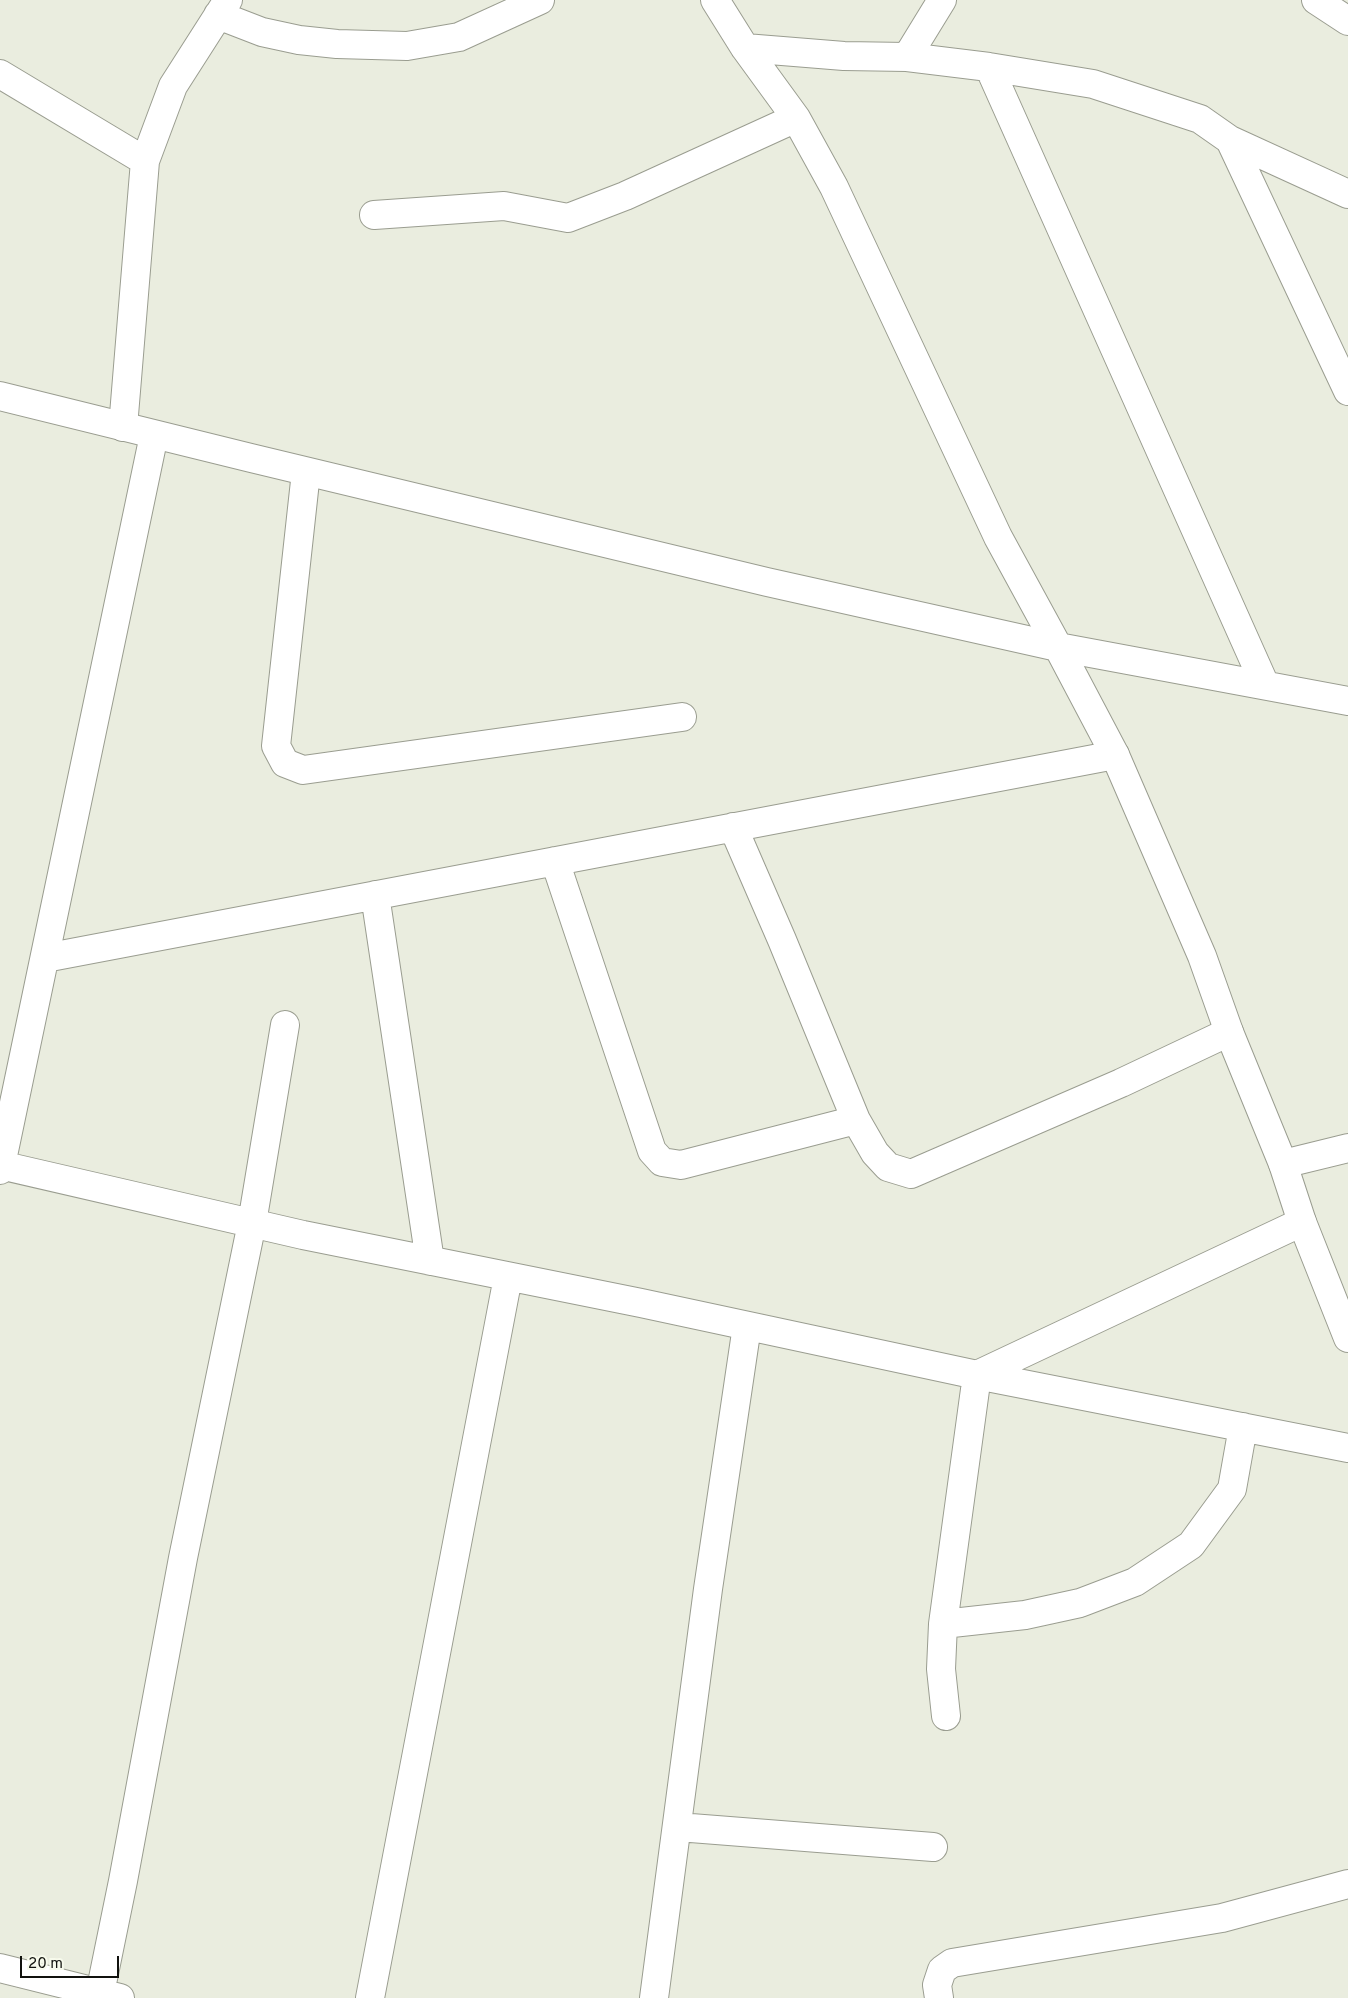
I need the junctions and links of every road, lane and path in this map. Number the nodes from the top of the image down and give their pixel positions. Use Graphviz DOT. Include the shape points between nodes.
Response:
graph roads {
  1 [pos="540,0"];
  2 [pos="715,0"];
  3 [pos="942,0"];
  4 [pos="1316,0"];
  5 [pos="223,8"];
  6 [pos="1348,22"];
  7 [pos="745,48"];
  8 [pos="907,57"];
  9 [pos="989,67"];
  10 [pos="0,74"];
  11 [pos="796,118"];
  12 [pos="1230,140"];
  13 [pos="144,160"];
  14 [pos="1348,194"];
  15 [pos="374,215"];
  16 [pos="1348,391"];
  17 [pos="0,396"];
  18 [pos="123,427"];
  19 [pos="154,435"];
  20 [pos="306,472"];
  21 [pos="1058,646"];
  22 [pos="1265,685"];
  23 [pos="1348,701"];
  24 [pos="682,717"];
  25 [pos="1114,755"];
  26 [pos="733,827"];
  27 [pos="555,861"];
  28 [pos="375,895"];
  29 [pos="44,958"];
  30 [pos="285,1025"];
  31 [pos="1229,1032"];
  32 [pos="856,1120"];
  33 [pos="1348,1148"];
  34 [pos="1283,1164"];
  35 [pos="0,1166"];
  36 [pos="1302,1222"];
  37 [pos="252,1223"];
  38 [pos="430,1261"];
  39 [pos="508,1277"];
  40 [pos="746,1326"];
  41 [pos="1348,1338"];
  42 [pos="977,1375"];
  43 [pos="1243,1427"];
  44 [pos="1348,1448"];
  45 [pos="943,1624"];
  46 [pos="946,1716"];
  47 [pos="678,1827"];
  48 [pos="933,1847"];
  49 [pos="1348,1884"];
  50 [pos="0,1968"];
  51 [pos="106,1996"];
  52 [pos="370,1998"];
  53 [pos="654,1998"];
  54 [pos="939,1998"];
  1 -- 5 [label="street" via="459,38 407,46 299,40 262,32"];
  2 -- 7 [label="street"];
  3 -- 8 [label="street"];
  4 -- 6 [label="street"];
  5 -- 13 [label="street" via="173,86"];
  7 -- 8 [label="street"];
  7 -- 11 [label="street"];
  8 -- 9 [label="street"];
  9 -- 12 [label="street" via="1093,84 1200,119"];
  9 -- 22 [label="street"];
  10 -- 13 [label="street"];
  11 -- 15 [label="street" via="625,196 568,218 504,206"];
  11 -- 21 [label="street" via="834,187 998,537"];
  12 -- 14 [label="street"];
  12 -- 16 [label="street"];
  13 -- 18 [label="street"];
  17 -- 18 [label="street"];
  18 -- 19 [label="street"];
  19 -- 20 [label="street"];
  19 -- 29 [label="street"];
  20 -- 21 [label="street" via="767,582"];
  20 -- 24 [label="street" via="276,746 285,764 303,770"];
  21 -- 22 [label="street"];
  21 -- 25 [label="street"];
  22 -- 23 [label="street"];
  25 -- 26 [label="street"];
  25 -- 31 [label="street" via="1202,956"];
  26 -- 27 [label="street"];
  26 -- 32 [label="street"];
  27 -- 28 [label="street"];
  27 -- 32 [label="street" via="652,1151 662,1162 681,1165"];
  28 -- 29 [label="street"];
  28 -- 38 [label="street"];
  29 -- 35 [label="street"];
  30 -- 37 [label="street"];
  31 -- 32 [label="street" via="1121,1083 911,1174 888,1167 874,1153"];
  31 -- 34 [label="street"];
  33 -- 34 [label="street"];
  34 -- 36 [label="street"];
  35 -- 37 [label="street"];
  36 -- 41 [label="street"];
  36 -- 42 [label="street"];
  37 -- 38 [label="street"];
  37 -- 51 [label="street" via="183,1558 121,1891"];
  38 -- 39 [label="street"];
  39 -- 40 [label="street"];
  39 -- 52 [label="street"];
  40 -- 42 [label="street"];
  40 -- 47 [label="street"];
  42 -- 43 [label="street"];
  42 -- 45 [label="street"];
  43 -- 44 [label="street"];
  43 -- 45 [label="street" via="1232,1489 1191,1545 1135,1582 1080,1603 1025,1615"];
  45 -- 46 [label="street" via="941,1669"];
  47 -- 48 [label="street"];
  47 -- 53 [label="street"];
  49 -- 54 [label="street" via="1222,1918 952,1963 942,1970 937,1985"];
  50 -- 51 [label="street"];
}
